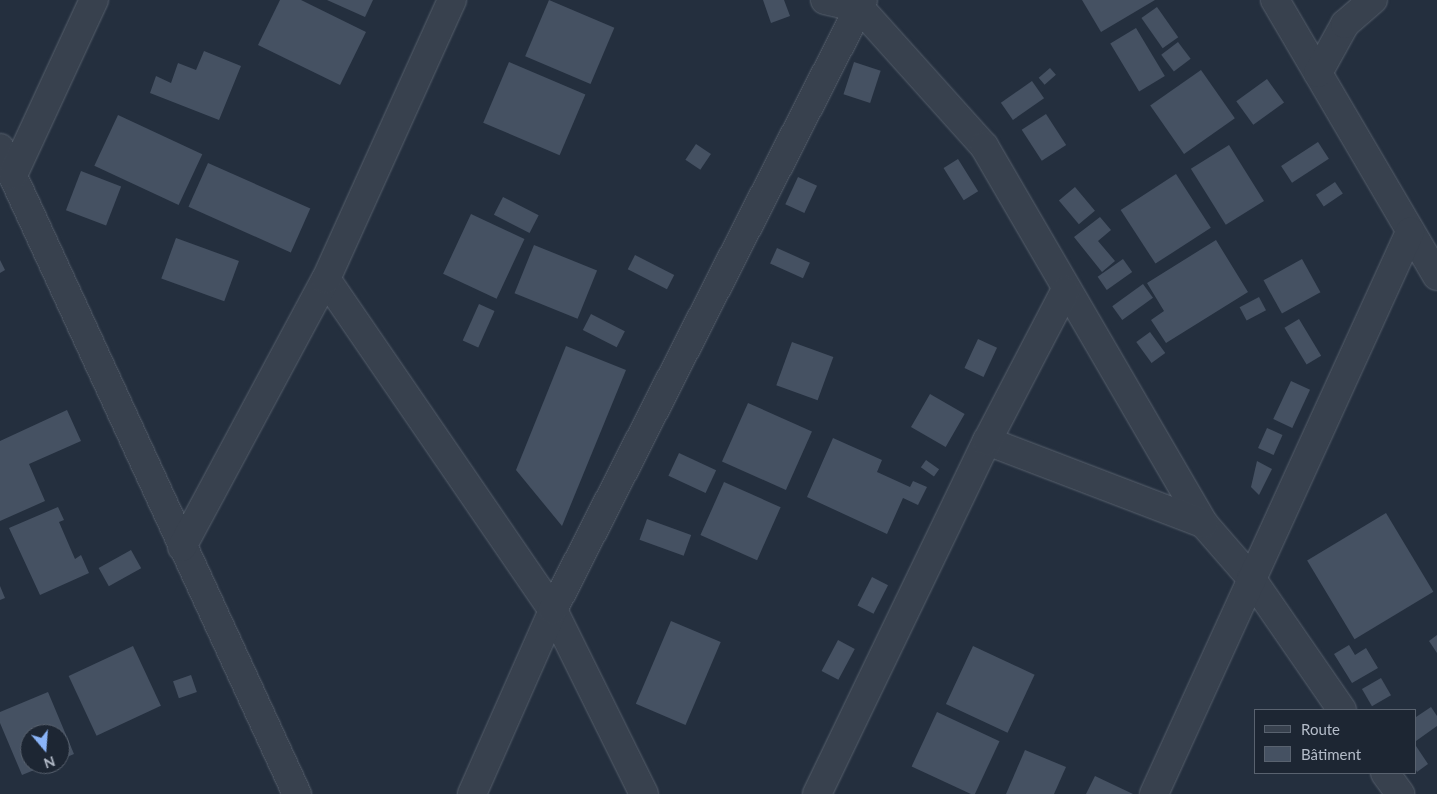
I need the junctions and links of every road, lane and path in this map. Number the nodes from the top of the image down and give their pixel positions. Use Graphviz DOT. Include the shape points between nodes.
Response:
graph roads {
  1 [pos="94,0"];
  2 [pos="452,0"];
  3 [pos="825,0"];
  4 [pos="1275,0"];
  5 [pos="1374,0"];
  6 [pos="862,4"];
  7 [pos="1318,73"];
  8 [pos="4,159"];
  9 [pos="1410,232"];
  10 [pos="1437,276"];
  11 [pos="326,279"];
  12 [pos="1066,291"];
  13 [pos="987,441"];
  14 [pos="1204,524"];
  15 [pos="182,547"];
  16 [pos="1251,578"];
  17 [pos="553,610"];
  18 [pos="1341,709"];
  19 [pos="1386,774"];
  20 [pos="297,794"];
  21 [pos="472,794"];
  22 [pos="644,794"];
  23 [pos="816,794"];
  24 [pos="1154,794"];
  25 [pos="1400,794"];
  1 -- 8 [label="street"];
  2 -- 11 [label="street"];
  3 -- 6 [label="street"];
  4 -- 7 [label="street"];
  5 -- 7 [label="street" via="1345,24"];
  6 -- 12 [label="street" via="984,146"];
  6 -- 17 [label="street"];
  7 -- 9 [label="street"];
  8 -- 15 [label="street"];
  9 -- 10 [label="street"];
  9 -- 16 [label="street"];
  11 -- 15 [label="street"];
  11 -- 17 [label="street"];
  12 -- 13 [label="street"];
  12 -- 14 [label="street"];
  13 -- 14 [label="street"];
  13 -- 23 [label="street"];
  14 -- 16 [label="street"];
  15 -- 20 [label="street"];
  16 -- 18 [label="street"];
  16 -- 24 [label="street"];
  17 -- 21 [label="street"];
  17 -- 22 [label="street"];
  19 -- 25 [label="street"];
}
